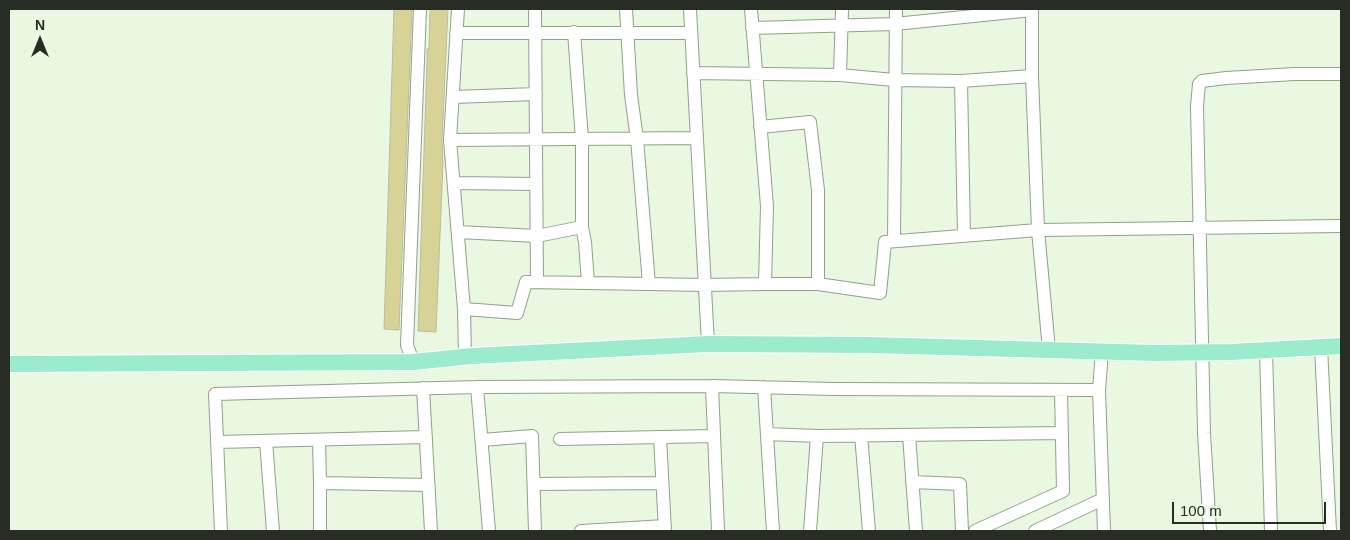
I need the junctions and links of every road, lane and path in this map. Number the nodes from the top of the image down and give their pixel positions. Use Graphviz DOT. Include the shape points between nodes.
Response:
graph roads {
  1 [pos="420,9"];
  2 [pos="458,9"];
  3 [pos="535,9"];
  4 [pos="626,9"];
  5 [pos="690,9"];
  6 [pos="751,9"];
  7 [pos="842,9"];
  8 [pos="896,9"];
  9 [pos="1032,9"];
  10 [pos="967,12"];
  11 [pos="895,24"];
  12 [pos="841,25"];
  13 [pos="752,28"];
  14 [pos="535,32"];
  15 [pos="574,32"];
  16 [pos="456,33"];
  17 [pos="691,33"];
  18 [pos="627,34"];
  19 [pos="693,72"];
  20 [pos="756,73"];
  21 [pos="1341,74"];
  22 [pos="840,75"];
  23 [pos="1032,76"];
  24 [pos="894,80"];
  25 [pos="961,81"];
  26 [pos="536,94"];
  27 [pos="453,97"];
  28 [pos="760,127"];
  29 [pos="696,138"];
  30 [pos="582,139"];
  31 [pos="637,139"];
  32 [pos="450,140"];
  33 [pos="536,140"];
  34 [pos="454,183"];
  35 [pos="536,184"];
  36 [pos="582,226"];
  37 [pos="1199,226"];
  38 [pos="1341,226"];
  39 [pos="1038,230"];
  40 [pos="458,232"];
  41 [pos="537,236"];
  42 [pos="964,236"];
  43 [pos="894,241"];
  44 [pos="537,282"];
  45 [pos="588,283"];
  46 [pos="649,284"];
  47 [pos="765,284"];
  48 [pos="818,284"];
  49 [pos="704,285"];
  50 [pos="464,309"];
  51 [pos="708,344"];
  52 [pos="1341,346"];
  53 [pos="1321,347"];
  54 [pos="1048,350"];
  55 [pos="1266,350"];
  56 [pos="1102,351"];
  57 [pos="1202,352"];
  58 [pos="465,356"];
  59 [pos="413,362"];
  60 [pos="9,364"];
  61 [pos="712,386"];
  62 [pos="477,387"];
  63 [pos="764,387"];
  64 [pos="423,388"];
  65 [pos="1061,390"];
  66 [pos="1099,390"];
  67 [pos="1061,433"];
  68 [pos="767,434"];
  69 [pos="861,435"];
  70 [pos="908,435"];
  71 [pos="714,436"];
  72 [pos="817,436"];
  73 [pos="426,437"];
  74 [pos="660,437"];
  75 [pos="560,439"];
  76 [pos="319,440"];
  77 [pos="482,440"];
  78 [pos="266,441"];
  79 [pos="217,442"];
  80 [pos="912,482"];
  81 [pos="320,483"];
  82 [pos="662,483"];
  83 [pos="534,484"];
  84 [pos="428,485"];
  85 [pos="1103,499"];
  86 [pos="665,528"];
  87 [pos="221,531"];
  88 [pos="273,531"];
  89 [pos="320,531"];
  90 [pos="431,531"];
  91 [pos="489,531"];
  92 [pos="535,531"];
  93 [pos="581,531"];
  94 [pos="718,531"];
  95 [pos="773,531"];
  96 [pos="810,531"];
  97 [pos="860,531"];
  98 [pos="869,531"];
  99 [pos="916,531"];
  100 [pos="962,531"];
  101 [pos="975,531"];
  102 [pos="1035,531"];
  103 [pos="1104,531"];
  104 [pos="1210,531"];
  105 [pos="1271,531"];
  106 [pos="1330,531"];
  1 -- 59 [label="street" via="407,345"];
  2 -- 16 [label="street"];
  3 -- 14 [label="street"];
  4 -- 18 [label="street"];
  5 -- 17 [label="street"];
  6 -- 13 [label="street"];
  7 -- 12 [label="street"];
  8 -- 11 [label="street"];
  9 -- 10 [label="street"];
  9 -- 23 [label="street"];
  10 -- 11 [label="street"];
  11 -- 12 [label="street"];
  11 -- 24 [label="street"];
  12 -- 13 [label="street"];
  12 -- 22 [label="street"];
  13 -- 20 [label="street"];
  14 -- 15 [label="street"];
  14 -- 16 [label="street"];
  14 -- 26 [label="street"];
  15 -- 18 [label="street"];
  15 -- 30 [label="street"];
  16 -- 27 [label="street"];
  17 -- 18 [label="street"];
  17 -- 19 [label="street"];
  18 -- 31 [label="street"];
  19 -- 20 [label="street"];
  19 -- 29 [label="street"];
  20 -- 22 [label="street"];
  20 -- 28 [label="street"];
  21 -- 37 [label="street" via="1226,78 1199,84"];
  22 -- 24 [label="street"];
  23 -- 25 [label="street"];
  23 -- 39 [label="street"];
  24 -- 25 [label="street"];
  24 -- 43 [label="street"];
  25 -- 42 [label="street"];
  26 -- 27 [label="street"];
  26 -- 33 [label="street"];
  27 -- 32 [label="street"];
  28 -- 47 [label="street" via="767,206"];
  28 -- 48 [label="street" via="810,122 818,190"];
  29 -- 31 [label="street"];
  29 -- 49 [label="street"];
  30 -- 31 [label="street"];
  30 -- 33 [label="street"];
  30 -- 36 [label="street"];
  31 -- 46 [label="street"];
  32 -- 33 [label="street"];
  32 -- 34 [label="street"];
  33 -- 35 [label="street"];
  34 -- 35 [label="street"];
  34 -- 40 [label="street"];
  35 -- 41 [label="street"];
  36 -- 41 [label="street"];
  36 -- 45 [label="street"];
  37 -- 38 [label="street"];
  37 -- 39 [label="street"];
  37 -- 57 [label="street"];
  39 -- 42 [label="street"];
  39 -- 54 [label="street"];
  40 -- 41 [label="street"];
  40 -- 50 [label="street"];
  41 -- 44 [label="street"];
  42 -- 43 [label="street"];
  43 -- 48 [label="street" via="885,242 880,293"];
  44 -- 45 [label="street"];
  44 -- 50 [label="street" via="526,282 517,313"];
  45 -- 46 [label="street"];
  46 -- 49 [label="street"];
  47 -- 48 [label="street"];
  47 -- 49 [label="street"];
  49 -- 51 [label="street"];
  50 -- 58 [label="street"];
  51 -- 54 [label="main road"];
  51 -- 58 [label="main road"];
  52 -- 53 [label="main road"];
  53 -- 55 [label="main road"];
  53 -- 106 [label="street"];
  54 -- 56 [label="main road"];
  55 -- 57 [label="main road"];
  55 -- 105 [label="street"];
  56 -- 57 [label="main road"];
  56 -- 66 [label="street"];
  57 -- 104 [label="street"];
  58 -- 59 [label="main road"];
  59 -- 60 [label="main road"];
  61 -- 62 [label="street"];
  61 -- 63 [label="street"];
  61 -- 71 [label="street"];
  62 -- 64 [label="street"];
  62 -- 77 [label="street"];
  63 -- 65 [label="street"];
  63 -- 68 [label="street"];
  64 -- 73 [label="street"];
  64 -- 79 [label="street" via="215,394"];
  65 -- 66 [label="street"];
  65 -- 67 [label="street"];
  66 -- 85 [label="street"];
  67 -- 70 [label="street"];
  67 -- 101 [label="street" via="1062,490"];
  68 -- 72 [label="street"];
  68 -- 95 [label="street"];
  69 -- 70 [label="street"];
  69 -- 72 [label="street"];
  69 -- 98 [label="street"];
  70 -- 80 [label="street"];
  71 -- 74 [label="street"];
  71 -- 94 [label="street"];
  72 -- 96 [label="street"];
  73 -- 76 [label="street"];
  73 -- 84 [label="street"];
  74 -- 75 [label="street"];
  74 -- 82 [label="street"];
  76 -- 78 [label="street"];
  76 -- 81 [label="street"];
  77 -- 83 [label="street" via="532,436"];
  77 -- 91 [label="street"];
  78 -- 79 [label="street"];
  78 -- 88 [label="street"];
  79 -- 87 [label="street"];
  80 -- 99 [label="street"];
  80 -- 100 [label="street" via="960,484"];
  81 -- 84 [label="street"];
  81 -- 89 [label="street"];
  82 -- 83 [label="street"];
  82 -- 86 [label="street"];
  83 -- 92 [label="street"];
  84 -- 90 [label="street"];
  85 -- 102 [label="street"];
  85 -- 103 [label="street"];
  86 -- 93 [label="street"];
  97 -- 98 [label="street"];
}
